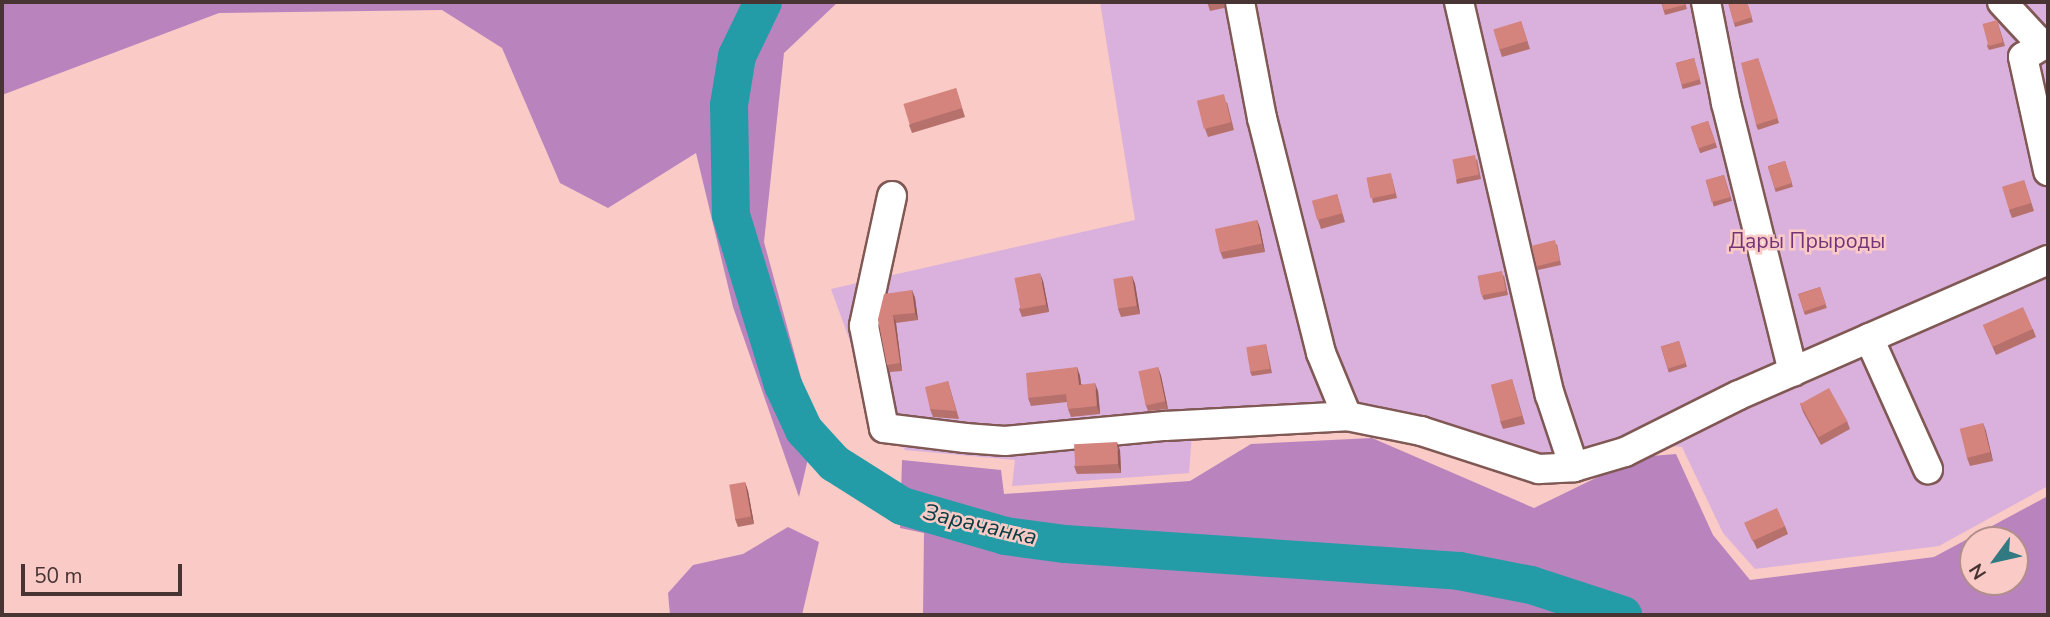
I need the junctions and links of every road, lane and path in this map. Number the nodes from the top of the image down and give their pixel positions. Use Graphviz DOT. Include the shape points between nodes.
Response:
graph roads {
  1 [pos="1240,2"];
  2 [pos="1459,2"];
  3 [pos="1706,2"];
  4 [pos="2002,2"];
  5 [pos="2044,43"];
  6 [pos="2048,171"];
  7 [pos="892,196"];
  8 [pos="2048,260"];
  9 [pos="1869,338"];
  10 [pos="1793,372"];
  11 [pos="1347,416"];
  12 [pos="1574,467"];
  13 [pos="1928,469"];
  1 -- 11 [label="lane" via="1262,118 1321,354"];
  2 -- 12 [label="lane" via="1550,395"];
  3 -- 10 [label="lane" via="1726,103"];
  4 -- 5 [label="lane"];
  5 -- 6 [label="lane" via="2023,57"];
  7 -- 11 [label="lane" via="864,326 884,428 1005,441"];
  8 -- 9 [label="lane"];
  9 -- 10 [label="lane"];
  9 -- 13 [label="lane"];
  10 -- 12 [label="lane" via="1625,452"];
  11 -- 12 [label="lane" via="1421,431 1539,469"];
}
